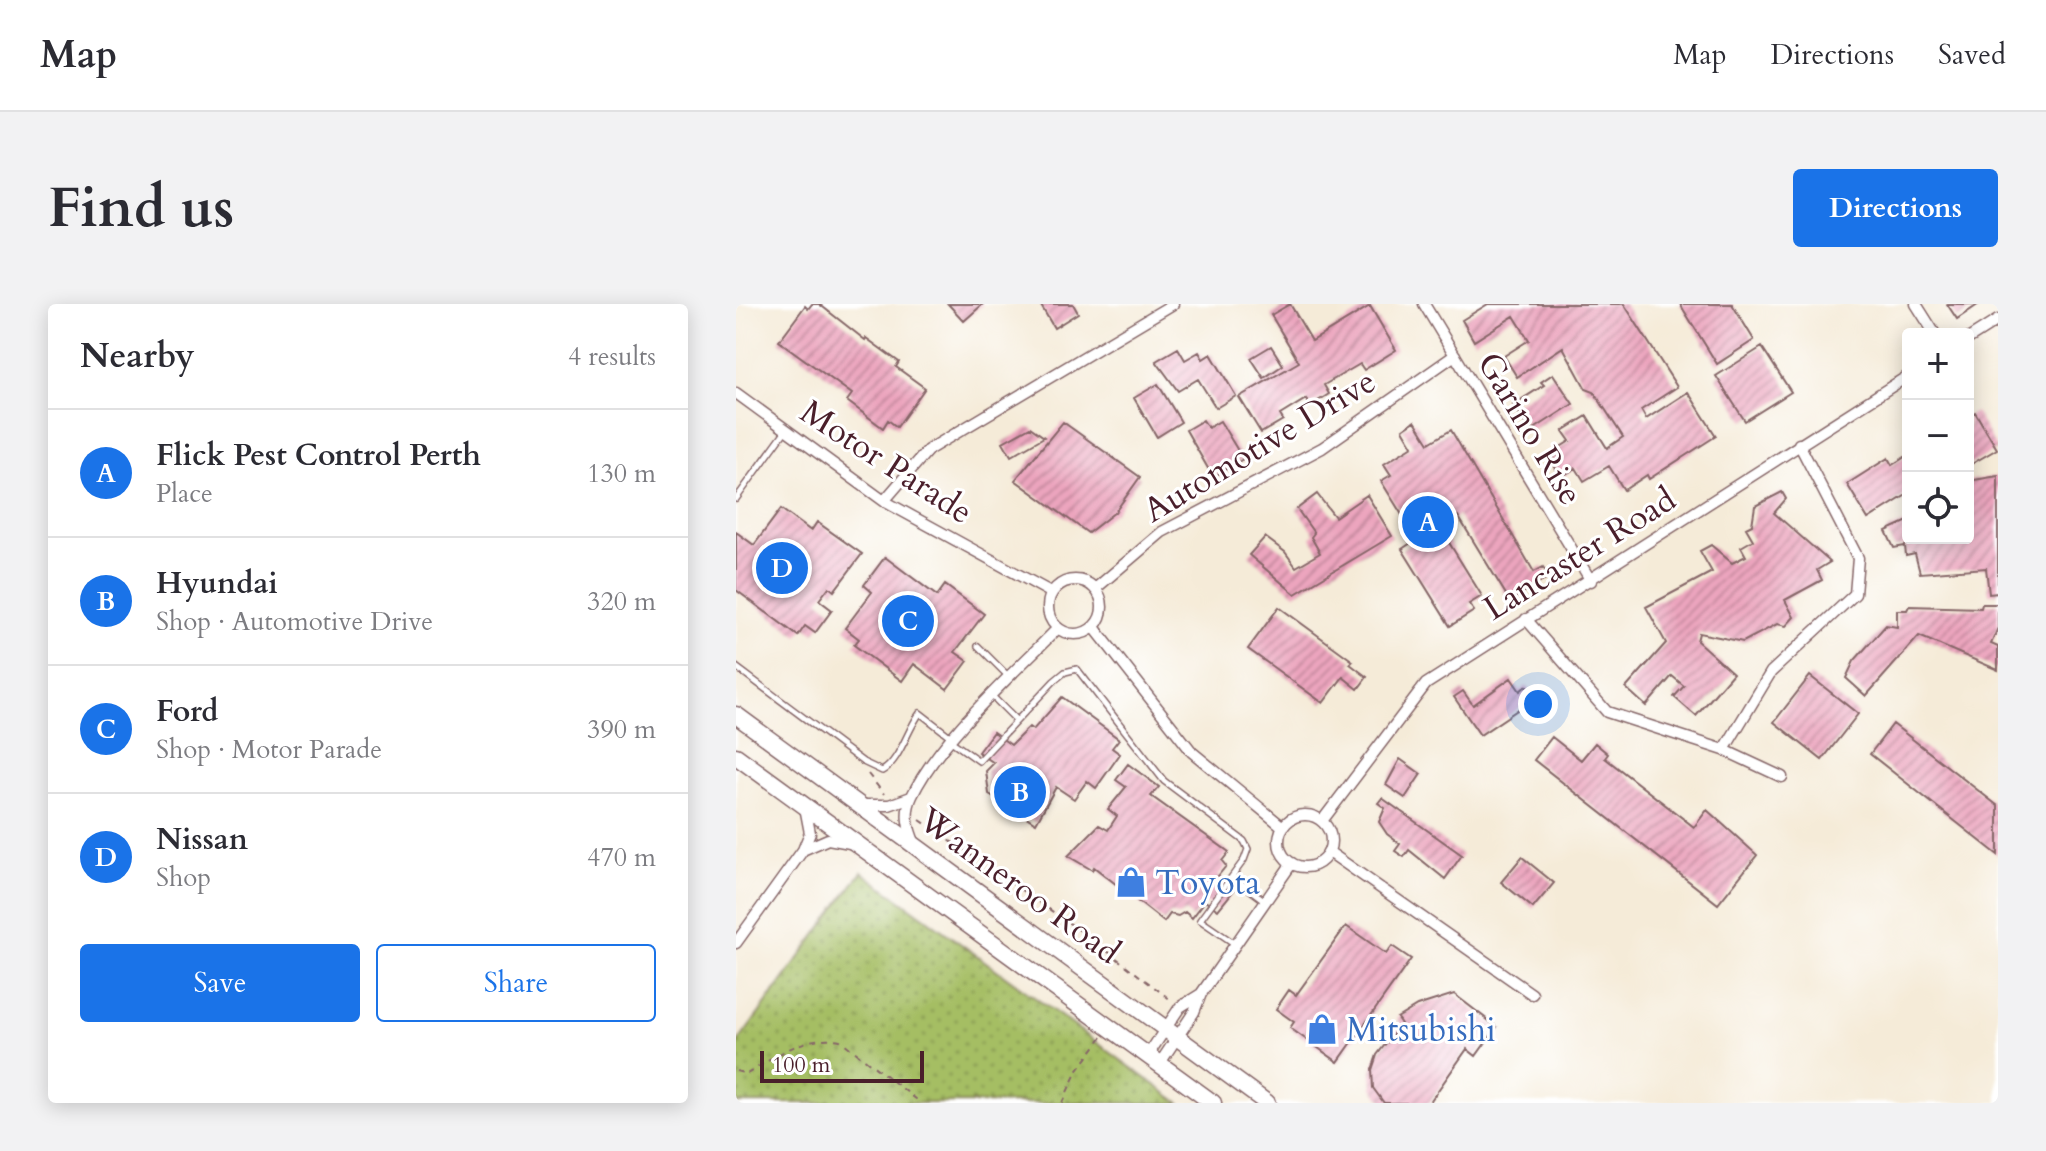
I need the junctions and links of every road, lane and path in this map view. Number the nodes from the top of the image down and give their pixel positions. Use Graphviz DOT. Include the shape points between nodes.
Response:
graph roads {
  1 [pos="1173,304"];
  2 [pos="1424,304"];
  3 [pos="1916,304"];
  4 [pos="1998,320"];
  5 [pos="1931,328"];
  6 [pos="1974,335"];
  7 [pos="1455,355"];
  8 [pos="1902,380"];
  9 [pos="736,393"];
  10 [pos="786,430"];
  11 [pos="1799,444"];
  12 [pos="736,499"];
  13 [pos="884,501"];
  14 [pos="1591,581"];
  15 [pos="1095,589"];
  16 [pos="1052,593"];
  17 [pos="1526,619"];
  18 [pos="1094,627"];
  19 [pos="1058,628"];
  20 [pos="978,646"];
  21 [pos="736,667"];
  22 [pos="1010,677"];
  23 [pos="992,696"];
  24 [pos="736,715"];
  25 [pos="1016,720"];
  26 [pos="952,739"];
  27 [pos="1724,750"];
  28 [pos="736,756"];
  29 [pos="859,768"];
  30 [pos="1782,777"];
  31 [pos="911,797"];
  32 [pos="860,804"];
  33 [pos="889,805"];
  34 [pos="805,807"];
  35 [pos="907,815"];
  36 [pos="1322,821"];
  37 [pos="1283,827"];
  38 [pos="855,844"];
  39 [pos="916,846"];
  40 [pos="803,850"];
  41 [pos="1329,852"];
  42 [pos="1292,863"];
  43 [pos="1233,877"];
  44 [pos="1266,901"];
  45 [pos="736,943"];
  46 [pos="1236,944"];
  47 [pos="1201,994"];
  48 [pos="1532,994"];
  49 [pos="1180,1007"];
  50 [pos="1110,1027"];
  51 [pos="1171,1034"];
  52 [pos="1154,1059"];
  53 [pos="736,1071"];
  54 [pos="921,1103"];
  55 [pos="1062,1103"];
  56 [pos="1213,1103"];
  57 [pos="1267,1103"];
  1 -- 13 [label="street" via="928,450"];
  2 -- 7 [label="street, Garino Rise"];
  3 -- 5 [label="street"];
  4 -- 6 [label="street"];
  7 -- 14 [label="street, Garino Rise"];
  7 -- 15 [label="street, Automotive Drive" via="1322,448 1162,532"];
  8 -- 11 [label="street, Lancaster Road"];
  9 -- 10 [label="street, Motor Parade"];
  10 -- 12 [label="lane"];
  10 -- 13 [label="street, Motor Parade"];
  11 -- 14 [label="street, Lancaster Road"];
  11 -- 27 [label="street" via="1858,558 1855,594 1771,672"];
  13 -- 16 [label="street, Motor Parade"];
  14 -- 17 [label="street, Lancaster Road"];
  15 -- 16 [label="street" via="1078,580"];
  15 -- 18 [label="street" via="1102,608"];
  16 -- 19 [label="street" via="1049,612"];
  17 -- 27 [label="street" via="1607,712"];
  17 -- 36 [label="street, Lancaster Road" via="1426,684"];
  18 -- 19 [label="street" via="1076,634"];
  18 -- 37 [label="street" via="1192,752"];
  19 -- 22 [label="street"];
  20 -- 22 [label="lane"];
  21 -- 26 [label="lane" via="882,771 896,759 905,732 920,713"];
  22 -- 23 [label="street"];
  23 -- 25 [label="lane"];
  23 -- 26 [label="street"];
  24 -- 32 [label="highway, Wanneroo Road"];
  25 -- 26 [label="lane" via="979,761"];
  25 -- 43 [label="lane" via="1065,672 1077,669 1164,781 1244,841 1248,849"];
  26 -- 31 [label="street"];
  27 -- 30 [label="street"];
  28 -- 34 [label="highway, Wanneroo Road"];
  29 -- 33 [label="path" via="876,780"];
  31 -- 33 [label="street"];
  31 -- 35 [label="street"];
  32 -- 33 [label="street"];
  32 -- 39 [label="highway, Wanneroo Road"];
  34 -- 38 [label="highway, Wanneroo Road"];
  34 -- 40 [label="street" via="810,833"];
  35 -- 39 [label="street"];
  35 -- 49 [label="path" via="929,822"];
  36 -- 37 [label="street" via="1305,815"];
  36 -- 41 [label="street" via="1331,835"];
  37 -- 42 [label="street" via="1279,843"];
  38 -- 40 [label="street" via="828,839"];
  38 -- 50 [label="highway, Wanneroo Road"];
  39 -- 51 [label="highway, Wanneroo Road"];
  40 -- 45 [label="street"];
  41 -- 42 [label="street" via="1309,867"];
  41 -- 48 [label="street"];
  42 -- 44 [label="street"];
  43 -- 44 [label="lane"];
  43 -- 46 [label="lane" via="1200,920"];
  44 -- 46 [label="street"];
  46 -- 47 [label="street"];
  47 -- 49 [label="street"];
  47 -- 51 [label="street" via="1194,1012"];
  49 -- 51 [label="street"];
  50 -- 52 [label="highway, Wanneroo Road"];
  50 -- 55 [label="path" via="1076,1073"];
  51 -- 52 [label="street"];
  51 -- 57 [label="highway, Wanneroo Road"];
  52 -- 56 [label="highway, Wanneroo Road"];
  53 -- 54 [label="path" via="747,1074 807,1041 826,1037 840,1040"];
}
